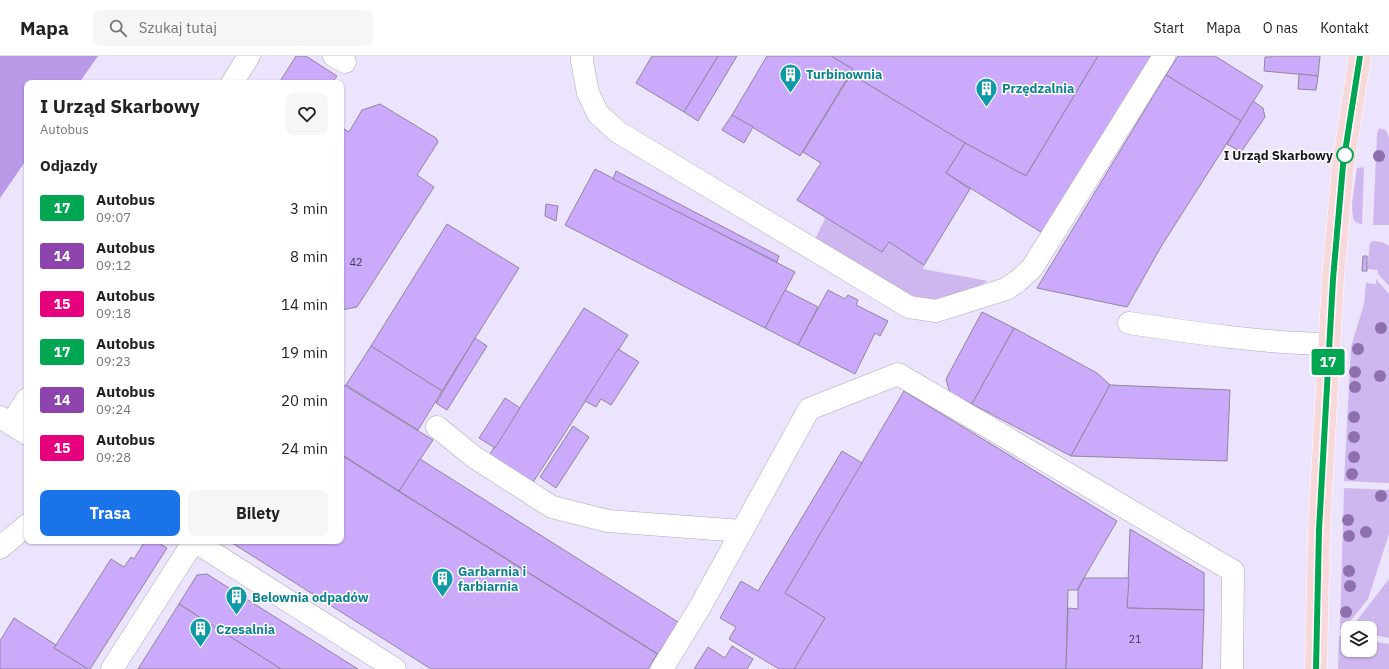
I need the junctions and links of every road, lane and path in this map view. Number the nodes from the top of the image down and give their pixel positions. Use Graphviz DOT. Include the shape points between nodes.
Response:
graph roads {
  1 [pos="249,56"];
  2 [pos="582,56"];
  3 [pos="1164,56"];
  4 [pos="1360,56"];
  5 [pos="234,80"];
  6 [pos="1129,323"];
  7 [pos="1329,344"];
  8 [pos="24,405"];
  9 [pos="13,425"];
  10 [pos="438,427"];
  11 [pos="24,528"];
  12 [pos="742,531"];
  13 [pos="192,544"];
  14 [pos="199,544"];
  15 [pos="0,548"];
  16 [pos="381,665"];
  17 [pos="112,669"];
  18 [pos="662,669"];
  19 [pos="1232,669"];
  20 [pos="1316,669"];
  1 -- 5 [label="lane"];
  2 -- 3 [label="lane" via="588,92 598,114 618,132 909,307 936,312 1006,289 1018,282 1032,268"];
  4 -- 7 [label="main road" via="1343,165"];
  6 -- 7 [label="lane" via="1209,335"];
  7 -- 20 [label="main road" via="1319,530"];
  8 -- 9 [label="lane"];
  10 -- 12 [label="lane" via="474,457 552,506 608,521"];
  11 -- 15 [label="lane"];
  12 -- 18 [label="lane"];
  12 -- 19 [label="lane" via="809,409 898,374 1233,572"];
  13 -- 17 [label="lane"];
  14 -- 16 [label="lane"];
}
